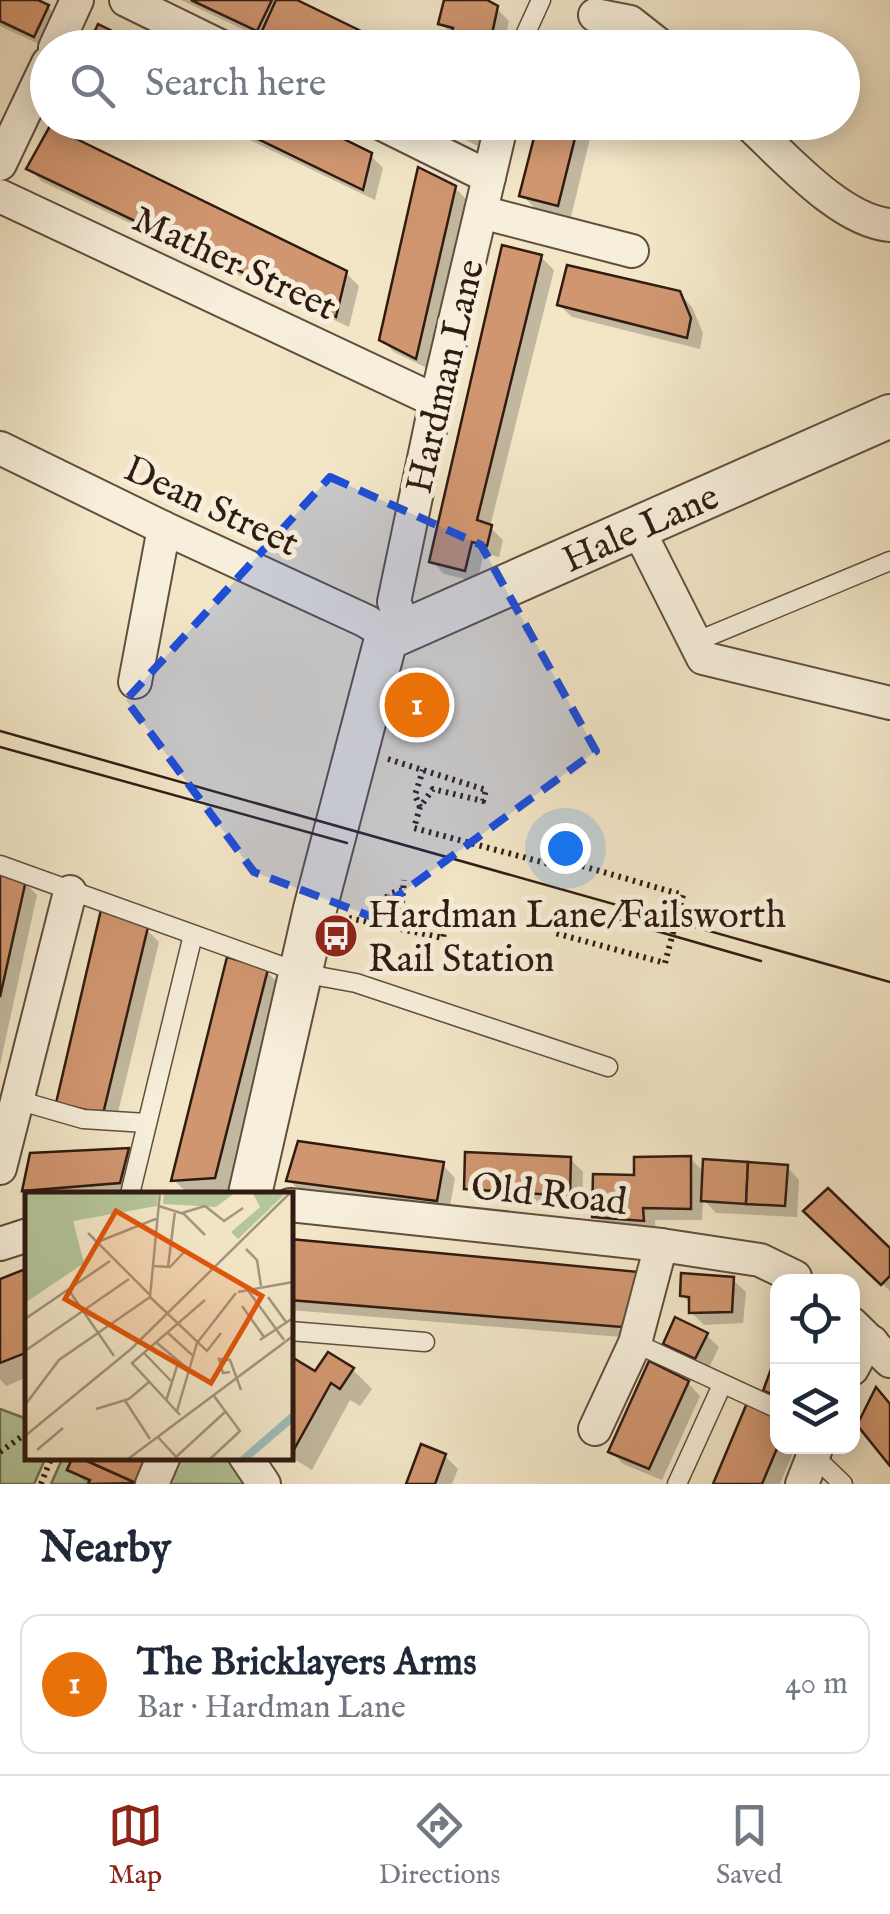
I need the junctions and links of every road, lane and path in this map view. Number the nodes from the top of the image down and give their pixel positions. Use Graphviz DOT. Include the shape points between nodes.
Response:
graph roads {
  1 [pos="77,0"];
  2 [pos="126,0"];
  3 [pos="540,0"];
  4 [pos="604,25"];
  5 [pos="63,30"];
  6 [pos="187,30"];
  7 [pos="527,30"];
  8 [pos="640,30"];
  9 [pos="30,101"];
  10 [pos="415,140"];
  11 [pos="498,140"];
  12 [pos="767,140"];
  13 [pos="0,164"];
  14 [pos="490,176"];
  15 [pos="0,196"];
  16 [pos="481,212"];
  17 [pos="890,225"];
  18 [pos="632,251"];
  19 [pos="436,401"];
  20 [pos="890,416"];
  21 [pos="0,448"];
  22 [pos="164,528"];
  23 [pos="638,530"];
  24 [pos="890,561"];
  25 [pos="397,631"];
  26 [pos="695,642"];
  27 [pos="134,682"];
  28 [pos="890,703"];
  29 [pos="358,750"];
  30 [pos="423,770"];
  31 [pos="420,806"];
  32 [pos="0,865"];
  33 [pos="404,880"];
  34 [pos="403,890"];
  35 [pos="70,892"];
  36 [pos="315,910"];
  37 [pos="556,923"];
  38 [pos="380,926"];
  39 [pos="193,935"];
  40 [pos="301,973"];
  41 [pos="608,1066"];
  42 [pos="17,1100"];
  43 [pos="146,1123"];
  44 [pos="2,1152"];
  45 [pos="130,1192"];
  46 [pos="250,1192"];
  47 [pos="292,1205"];
  48 [pos="660,1246"];
  49 [pos="791,1274"];
  50 [pos="292,1331"];
  51 [pos="426,1342"];
  52 [pos="872,1342"];
  53 [pos="635,1343"];
  54 [pos="855,1364"];
  55 [pos="722,1384"];
  56 [pos="770,1405"];
  57 [pos="595,1429"];
  58 [pos="25,1434"];
  59 [pos="0,1452"];
  60 [pos="51,1459"];
  61 [pos="163,1459"];
  62 [pos="247,1459"];
  63 [pos="811,1462"];
  64 [pos="41,1484"];
  65 [pos="152,1484"];
  66 [pos="264,1484"];
  67 [pos="677,1484"];
  68 [pos="843,1484"];
  1 -- 5 [label="street"];
  2 -- 6 [label="street"];
  3 -- 7 [label="lane"];
  4 -- 8 [label="street" via="630,22"];
  9 -- 13 [label="street"];
  10 -- 14 [label="street"];
  11 -- 14 [label="street, Hardman Lane"];
  12 -- 17 [label="street" via="848,212"];
  14 -- 16 [label="street, Hardman Lane"];
  15 -- 19 [label="street, Mather Street"];
  16 -- 18 [label="street"];
  16 -- 19 [label="street, Hardman Lane"];
  19 -- 25 [label="street, Hardman Lane" via="394,602"];
  20 -- 23 [label="street, Hale Lane"];
  21 -- 22 [label="street, Dean Street"];
  22 -- 25 [label="street, Dean Street"];
  22 -- 27 [label="street"];
  23 -- 25 [label="street, Hale Lane"];
  23 -- 26 [label="street"];
  24 -- 26 [label="lane"];
  25 -- 29 [label="street, Hardman Lane" via="381,650"];
  26 -- 28 [label="street" via="703,658"];
  29 -- 30 [label="path"];
  29 -- 36 [label="street, Hardman Lane"];
  30 -- 31 [label="path"];
  30 -- 31 [label="path" via="486,790 482,801 433,789"];
  31 -- 37 [label="path" via="414,828 683,895 665,963 555,933"];
  32 -- 35 [label="lane"];
  33 -- 34 [label="path"];
  34 -- 38 [label="path" via="388,894"];
  34 -- 38 [label="path" via="401,914 446,926 443,938"];
  35 -- 39 [label="lane"];
  35 -- 42 [label="street"];
  36 -- 38 [label="path"];
  36 -- 40 [label="street, Hardman Lane"];
  39 -- 40 [label="lane"];
  39 -- 43 [label="lane"];
  40 -- 41 [label="lane" via="356,983"];
  40 -- 46 [label="street, Hardman Lane"];
  42 -- 43 [label="lane" via="83,1119"];
  42 -- 44 [label="street"];
  43 -- 45 [label="lane"];
  47 -- 48 [label="street, Old Road"];
  48 -- 49 [label="street, Old Road" via="760,1260"];
  48 -- 53 [label="street"];
  50 -- 51 [label="lane"];
  52 -- 54 [label="street"];
  53 -- 55 [label="lane"];
  53 -- 57 [label="street"];
  55 -- 56 [label="lane"];
  55 -- 67 [label="lane"];
  58 -- 59 [label="path"];
  60 -- 64 [label="path"];
  61 -- 65 [label="street"];
  62 -- 66 [label="street"];
  63 -- 68 [label="lane"];
}
